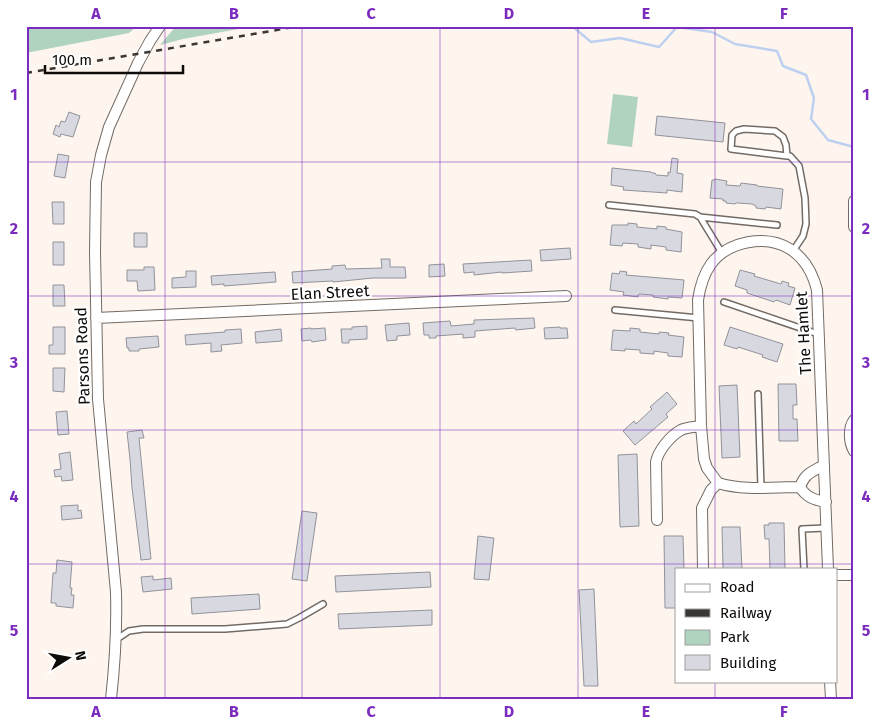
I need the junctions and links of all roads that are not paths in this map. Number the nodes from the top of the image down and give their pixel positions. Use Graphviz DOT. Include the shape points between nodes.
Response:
graph roads {
  1 [pos="160,26"];
  2 [pos="787,156"];
  3 [pos="854,200"];
  4 [pos="609,205"];
  5 [pos="700,217"];
  6 [pos="776,225"];
  7 [pos="854,227"];
  8 [pos="793,251"];
  9 [pos="722,253"];
  10 [pos="566,296"];
  11 [pos="724,302"];
  12 [pos="615,310"];
  13 [pos="96,318"];
  14 [pos="699,318"];
  15 [pos="819,334"];
  16 [pos="758,394"];
  17 [pos="854,420"];
  18 [pos="701,426"];
  19 [pos="854,450"];
  20 [pos="824,466"];
  21 [pos="718,483"];
  22 [pos="800,486"];
  23 [pos="761,487"];
  24 [pos="826,502"];
  25 [pos="657,520"];
  26 [pos="827,528"];
  27 [pos="703,568"];
  28 [pos="804,568"];
  29 [pos="828,568"];
  30 [pos="838,575"];
  31 [pos="854,575"];
  32 [pos="323,604"];
  33 [pos="117,639"];
  34 [pos="830,682"];
  35 [pos="111,699"];
  36 [pos="831,699"];
  1 -- 13 [label="street, Parsons Road" via="134,70 109,127 101,155 95,199"];
  2 -- 2 [label="lane" via="786,145 775,131 744,129 736,130 732,135 730,149"];
  2 -- 8 [label="lane" via="799,166 805,198 806,224 803,236"];
  3 -- 7 [label="street"];
  4 -- 5 [label="lane"];
  5 -- 6 [label="lane"];
  5 -- 9 [label="lane"];
  8 -- 9 [label="street" via="762,241 743,243"];
  8 -- 15 [label="street, The Hamlet" via="815,282"];
  9 -- 14 [label="street" via="702,279"];
  10 -- 13 [label="street, Elan Street"];
  11 -- 15 [label="lane"];
  12 -- 14 [label="lane"];
  13 -- 33 [label="street, Parsons Road" via="98,399 116,592"];
  14 -- 18 [label="street"];
  15 -- 20 [label="street, The Hamlet"];
  16 -- 23 [label="lane"];
  17 -- 19 [label="street" via="850,435"];
  18 -- 21 [label="street" via="704,459"];
  18 -- 25 [label="street" via="681,430 657,455"];
  20 -- 22 [label="street" via="803,478"];
  20 -- 24 [label="street, The Hamlet"];
  21 -- 23 [label="street"];
  21 -- 27 [label="street" via="702,508"];
  22 -- 23 [label="street"];
  22 -- 24 [label="street" via="804,494"];
  24 -- 26 [label="street, The Hamlet"];
  26 -- 28 [label="lane" via="802,529"];
  26 -- 29 [label="street, The Hamlet"];
  30 -- 31 [label="street"];
  32 -- 33 [label="lane" via="287,624 142,629"];
  33 -- 35 [label="street, Parsons Road"];
  34 -- 36 [label="street"];
}
